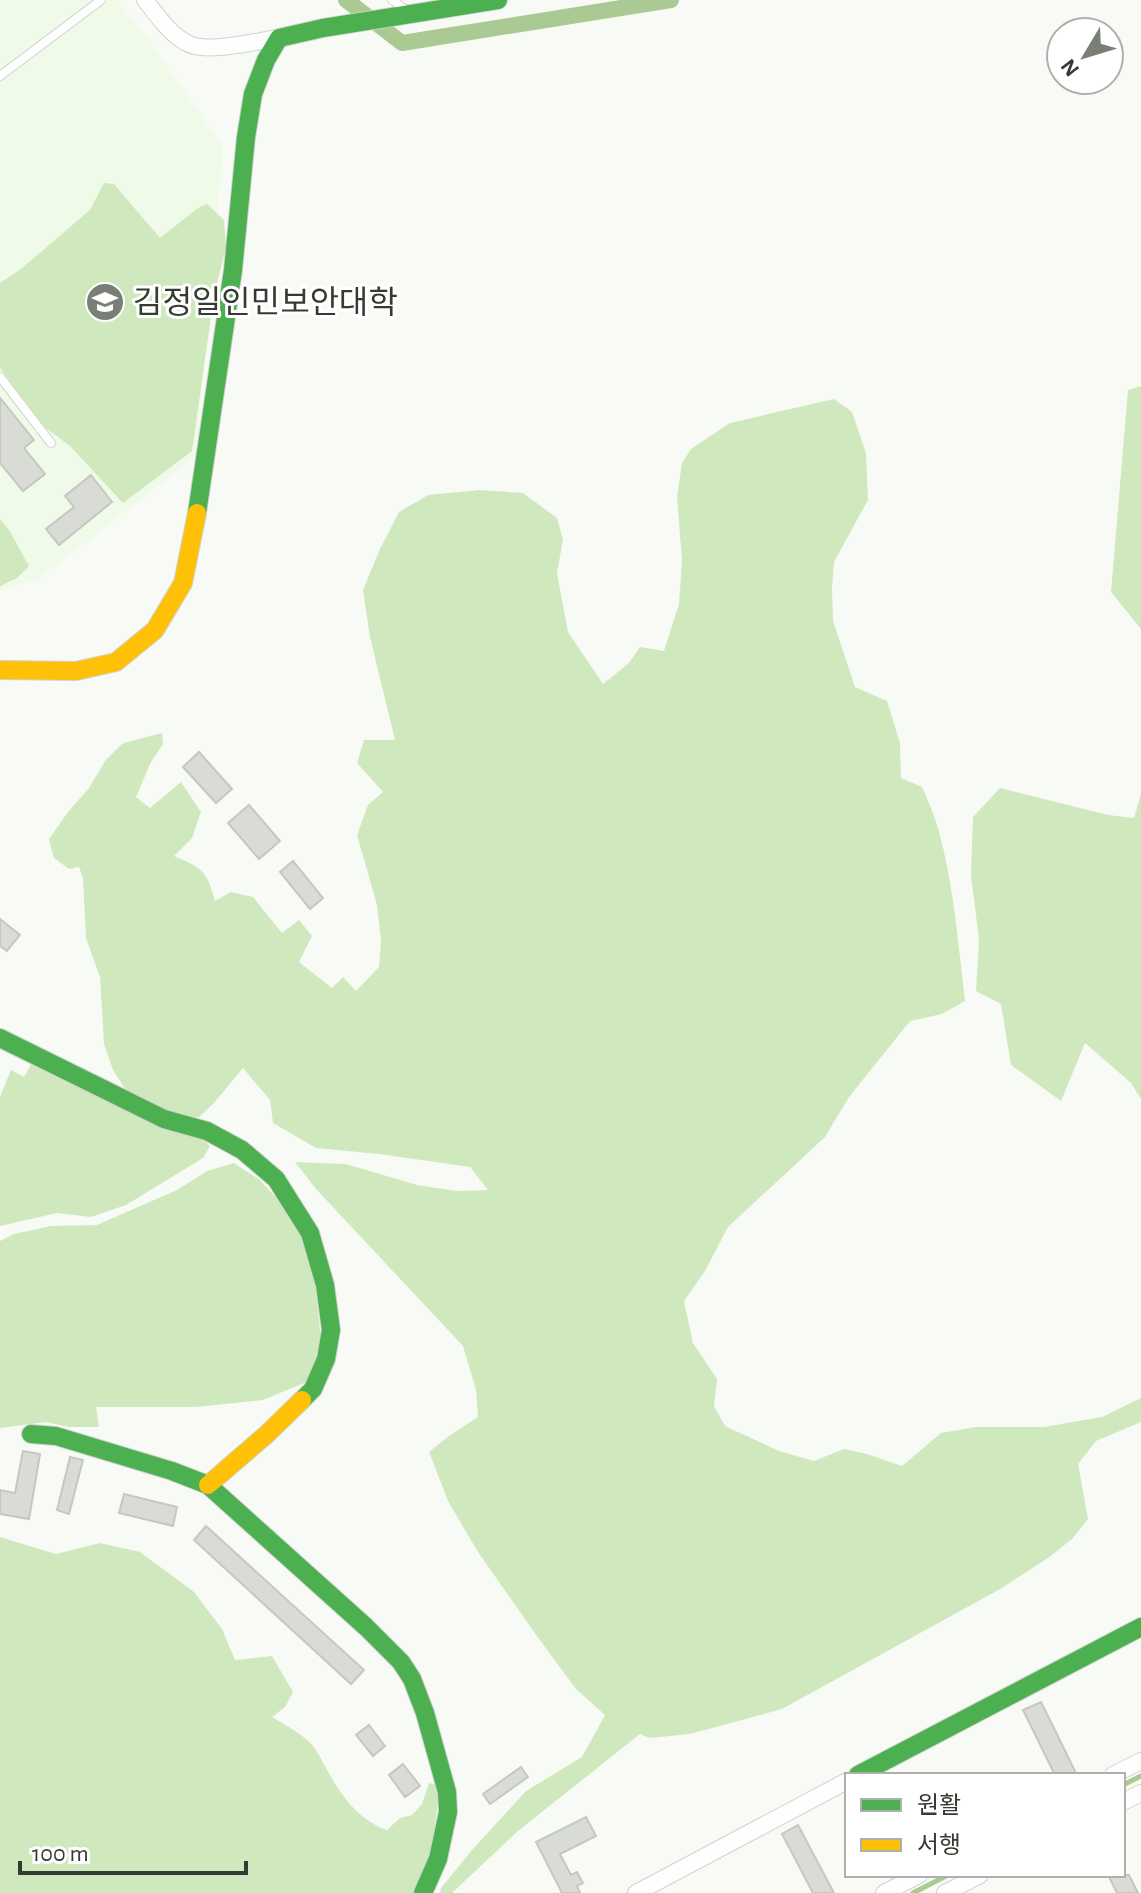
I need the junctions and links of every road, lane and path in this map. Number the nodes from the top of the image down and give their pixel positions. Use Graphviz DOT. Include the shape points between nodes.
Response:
graph roads {
  1 [pos="101,0"];
  2 [pos="145,0"];
  3 [pos="498,0"];
  4 [pos="87,4"];
  5 [pos="392,8"];
  6 [pos="279,38"];
  7 [pos="0,76"];
  8 [pos="0,377"];
  9 [pos="51,443"];
  10 [pos="0,670"];
  11 [pos="0,1038"];
  12 [pos="31,1434"];
  13 [pos="208,1485"];
  14 [pos="1141,1627"];
  15 [pos="1141,1761"];
  16 [pos="862,1773"];
  17 [pos="1117,1773"];
  18 [pos="845,1782"];
  19 [pos="915,1877"];
  20 [pos="976,1877"];
  21 [pos="423,1893"];
  22 [pos="636,1893"];
  23 [pos="884,1893"];
  24 [pos="945,1893"];
  1 -- 4 [label="lane"];
  2 -- 6 [label="street" via="187,44 210,47"];
  3 -- 5 [label="street" via="412,14"];
  4 -- 7 [label="lane"];
  5 -- 6 [label="street" via="352,23"];
  6 -- 10 [label="street" via="253,94 233,270 183,583 155,630 116,662 76,671"];
  8 -- 9 [label="lane"];
  11 -- 13 [label="street" via="164,1119 207,1131 242,1150 276,1179 310,1233 331,1330 326,1359 313,1389"];
  12 -- 13 [label="street" via="56,1436"];
  13 -- 21 [label="street" via="366,1627 412,1679 447,1792 438,1859"];
  14 -- 16 [label="street"];
  15 -- 17 [label="street"];
  18 -- 22 [label="street"];
  19 -- 23 [label="street"];
  20 -- 24 [label="street"];
}
